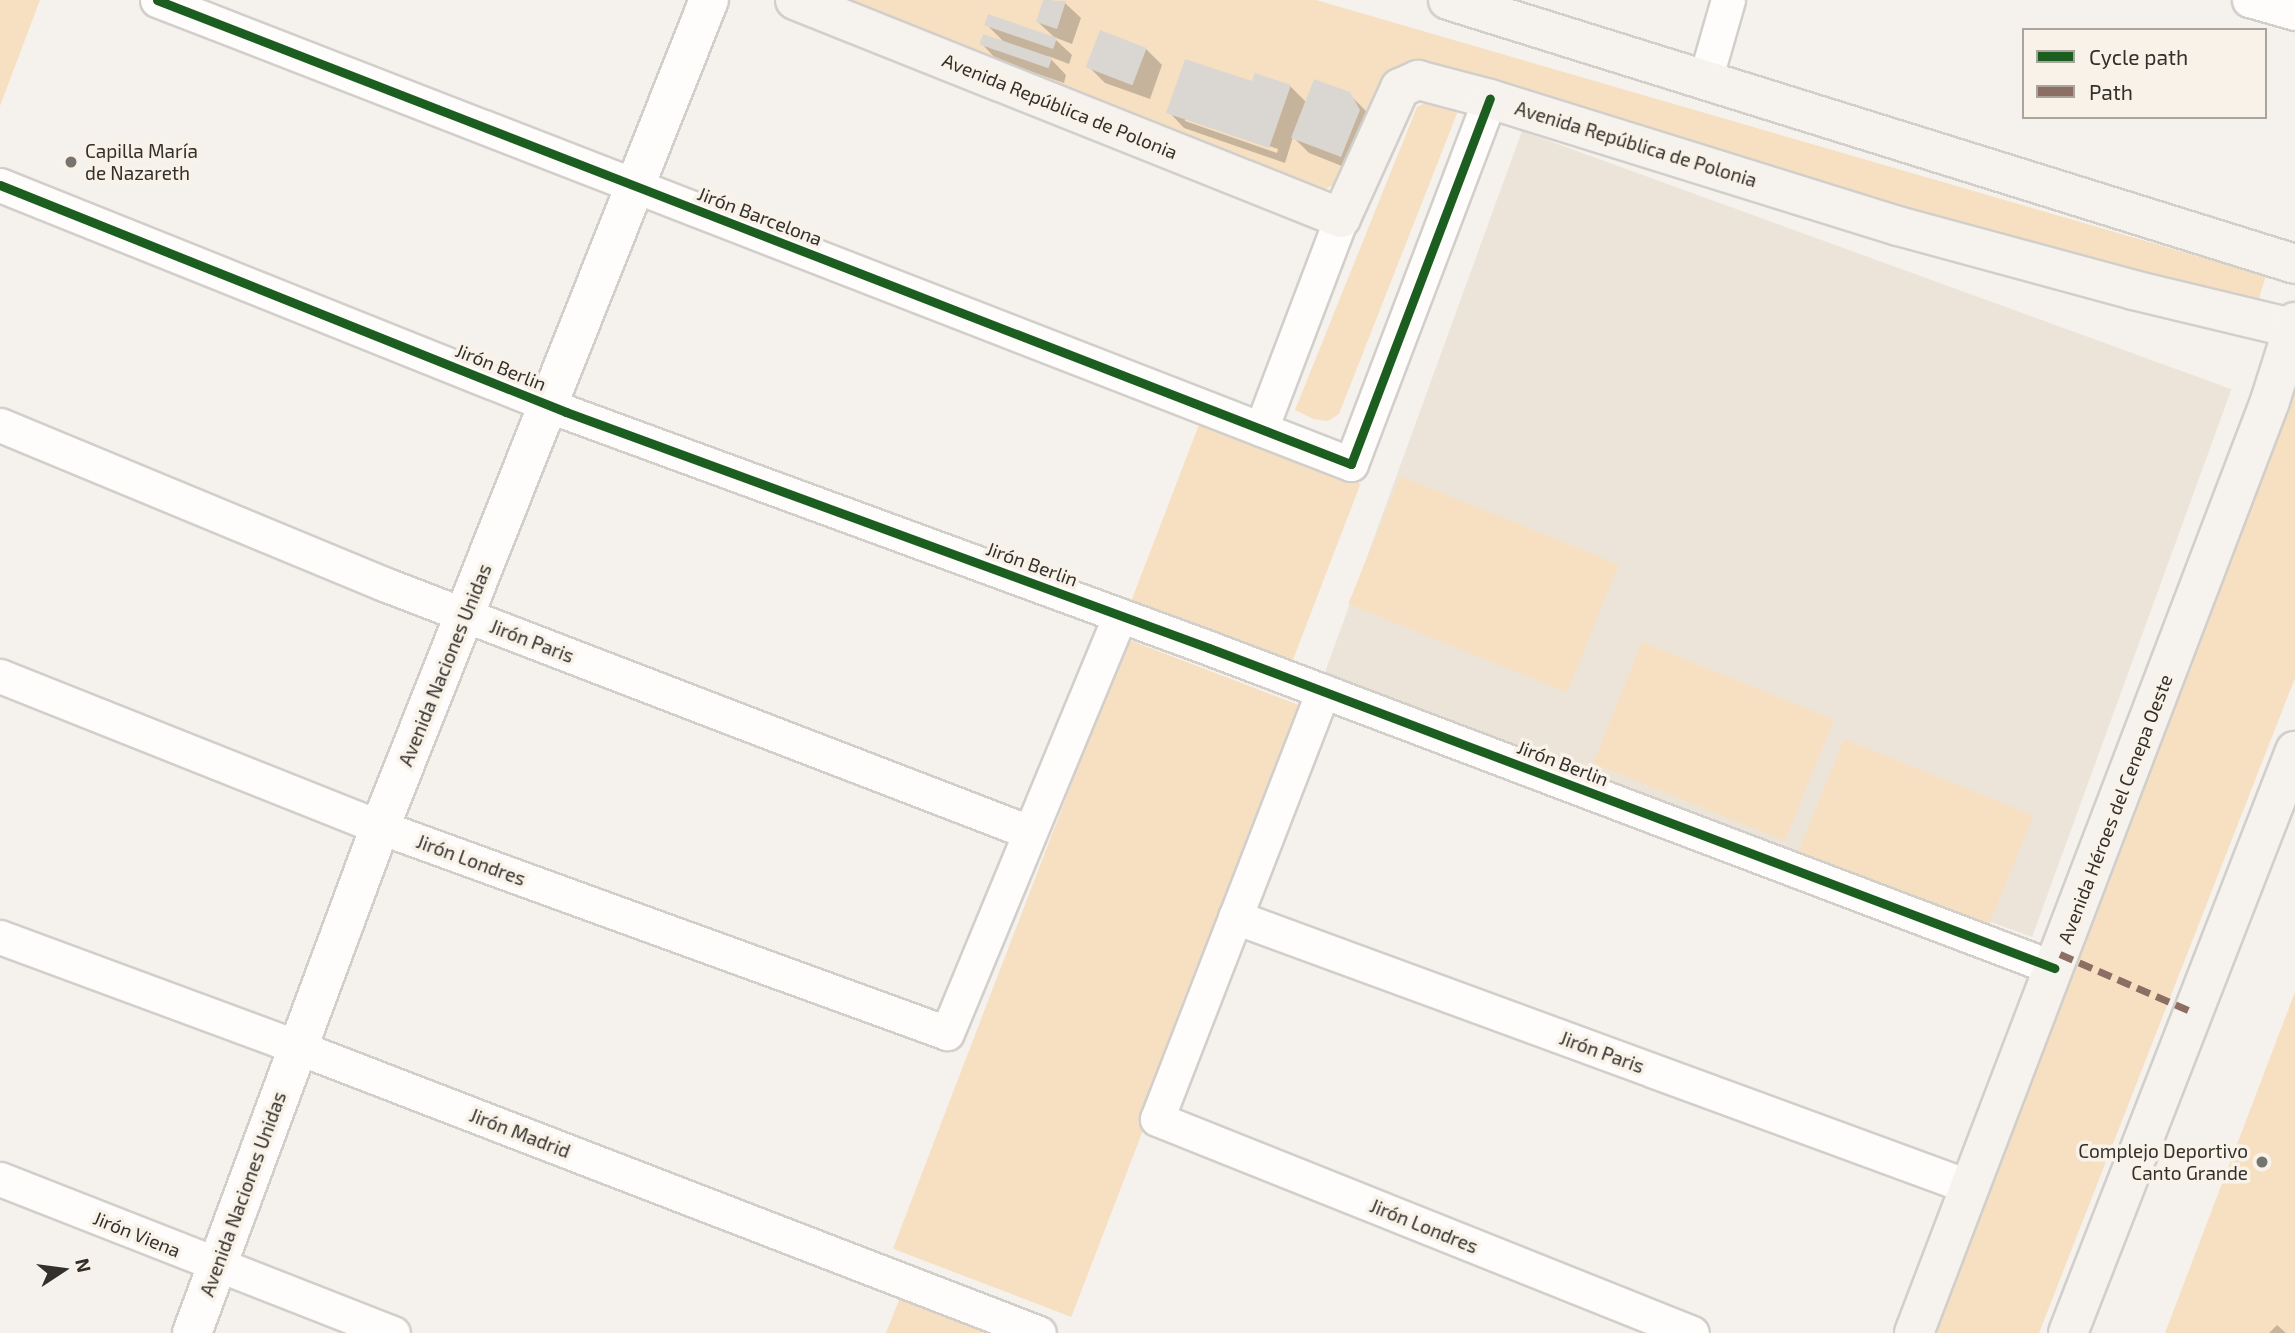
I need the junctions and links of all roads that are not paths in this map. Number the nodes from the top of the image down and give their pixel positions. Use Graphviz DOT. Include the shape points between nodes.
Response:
graph roads {
  1 [pos="157,0"];
  2 [pos="709,0"];
  3 [pos="795,0"];
  4 [pos="1448,0"];
  5 [pos="1728,0"];
  6 [pos="2249,0"];
  7 [pos="2295,13"];
  8 [pos="1705,80"];
  9 [pos="1490,99"];
  10 [pos="0,185"];
  11 [pos="636,186"];
  12 [pos="1341,218"];
  13 [pos="2295,264"];
  14 [pos="2294,326"];
  15 [pos="550,405"];
  16 [pos="0,425"];
  17 [pos="1261,429"];
  18 [pos="465,615"];
  19 [pos="1119,615"];
  20 [pos="0,676"];
  21 [pos="1323,691"];
  22 [pos="2295,751"];
  23 [pos="380,827"];
  24 [pos="1029,832"];
  25 [pos="1235,917"];
  26 [pos="0,937"];
  27 [pos="2054,968"];
  28 [pos="297,1047"];
  29 [pos="0,1179"];
  30 [pos="1969,1187"];
  31 [pos="217,1266"];
  32 [pos="192,1333"];
  33 [pos="393,1333"];
  34 [pos="1039,1333"];
  35 [pos="1692,1333"];
  36 [pos="1914,1333"];
  37 [pos="2068,1333"];
  1 -- 11 [label="street, Jirón Barcelona"];
  2 -- 11 [label="street, Avenida Naciones Unidas"];
  3 -- 12 [label="main road, Avenida República de Polonia"];
  4 -- 8 [label="main road"];
  5 -- 8 [label="street"];
  6 -- 7 [label="street"];
  8 -- 13 [label="main road"];
  9 -- 12 [label="main road, Avenida República de Polonia" via="1418,80 1400,88"];
  9 -- 14 [label="main road, Avenida República de Polonia" via="1898,226 2133,290"];
  9 -- 17 [label="street, Jirón Barcelona" via="1351,464"];
  10 -- 15 [label="street, Jirón Berlin"];
  11 -- 15 [label="street, Avenida Naciones Unidas"];
  11 -- 17 [label="street, Jirón Barcelona"];
  12 -- 17 [label="street"];
  14 -- 27 [label="main road, Avenida Héroes del Cenepa Oeste" via="2270,401"];
  15 -- 18 [label="street, Avenida Naciones Unidas"];
  15 -- 19 [label="street, Jirón Berlin"];
  16 -- 18 [label="street, Jirón Paris"];
  18 -- 23 [label="street, Avenida Naciones Unidas"];
  18 -- 24 [label="street, Jirón Paris"];
  19 -- 21 [label="street, Jirón Berlin"];
  19 -- 24 [label="street"];
  20 -- 23 [label="street, Jirón Londres"];
  21 -- 25 [label="street"];
  21 -- 27 [label="street, Jirón Berlin"];
  22 -- 37 [label="main road"];
  23 -- 24 [label="street, Jirón Londres" via="947,1033"];
  23 -- 28 [label="street, Avenida Naciones Unidas"];
  25 -- 30 [label="street, Jirón Paris"];
  25 -- 35 [label="street, Jirón Londres" via="1157,1119"];
  26 -- 28 [label="street, Jirón Madrid"];
  27 -- 30 [label="main road, Avenida Héroes del Cenepa Oeste"];
  28 -- 31 [label="street, Avenida Naciones Unidas"];
  28 -- 34 [label="street, Jirón Madrid"];
  29 -- 31 [label="street, Jirón Viena"];
  30 -- 36 [label="main road, Avenida Héroes del Cenepa Oeste"];
  31 -- 32 [label="street, Avenida Naciones Unidas"];
  31 -- 33 [label="street, Jirón Viena"];
}
